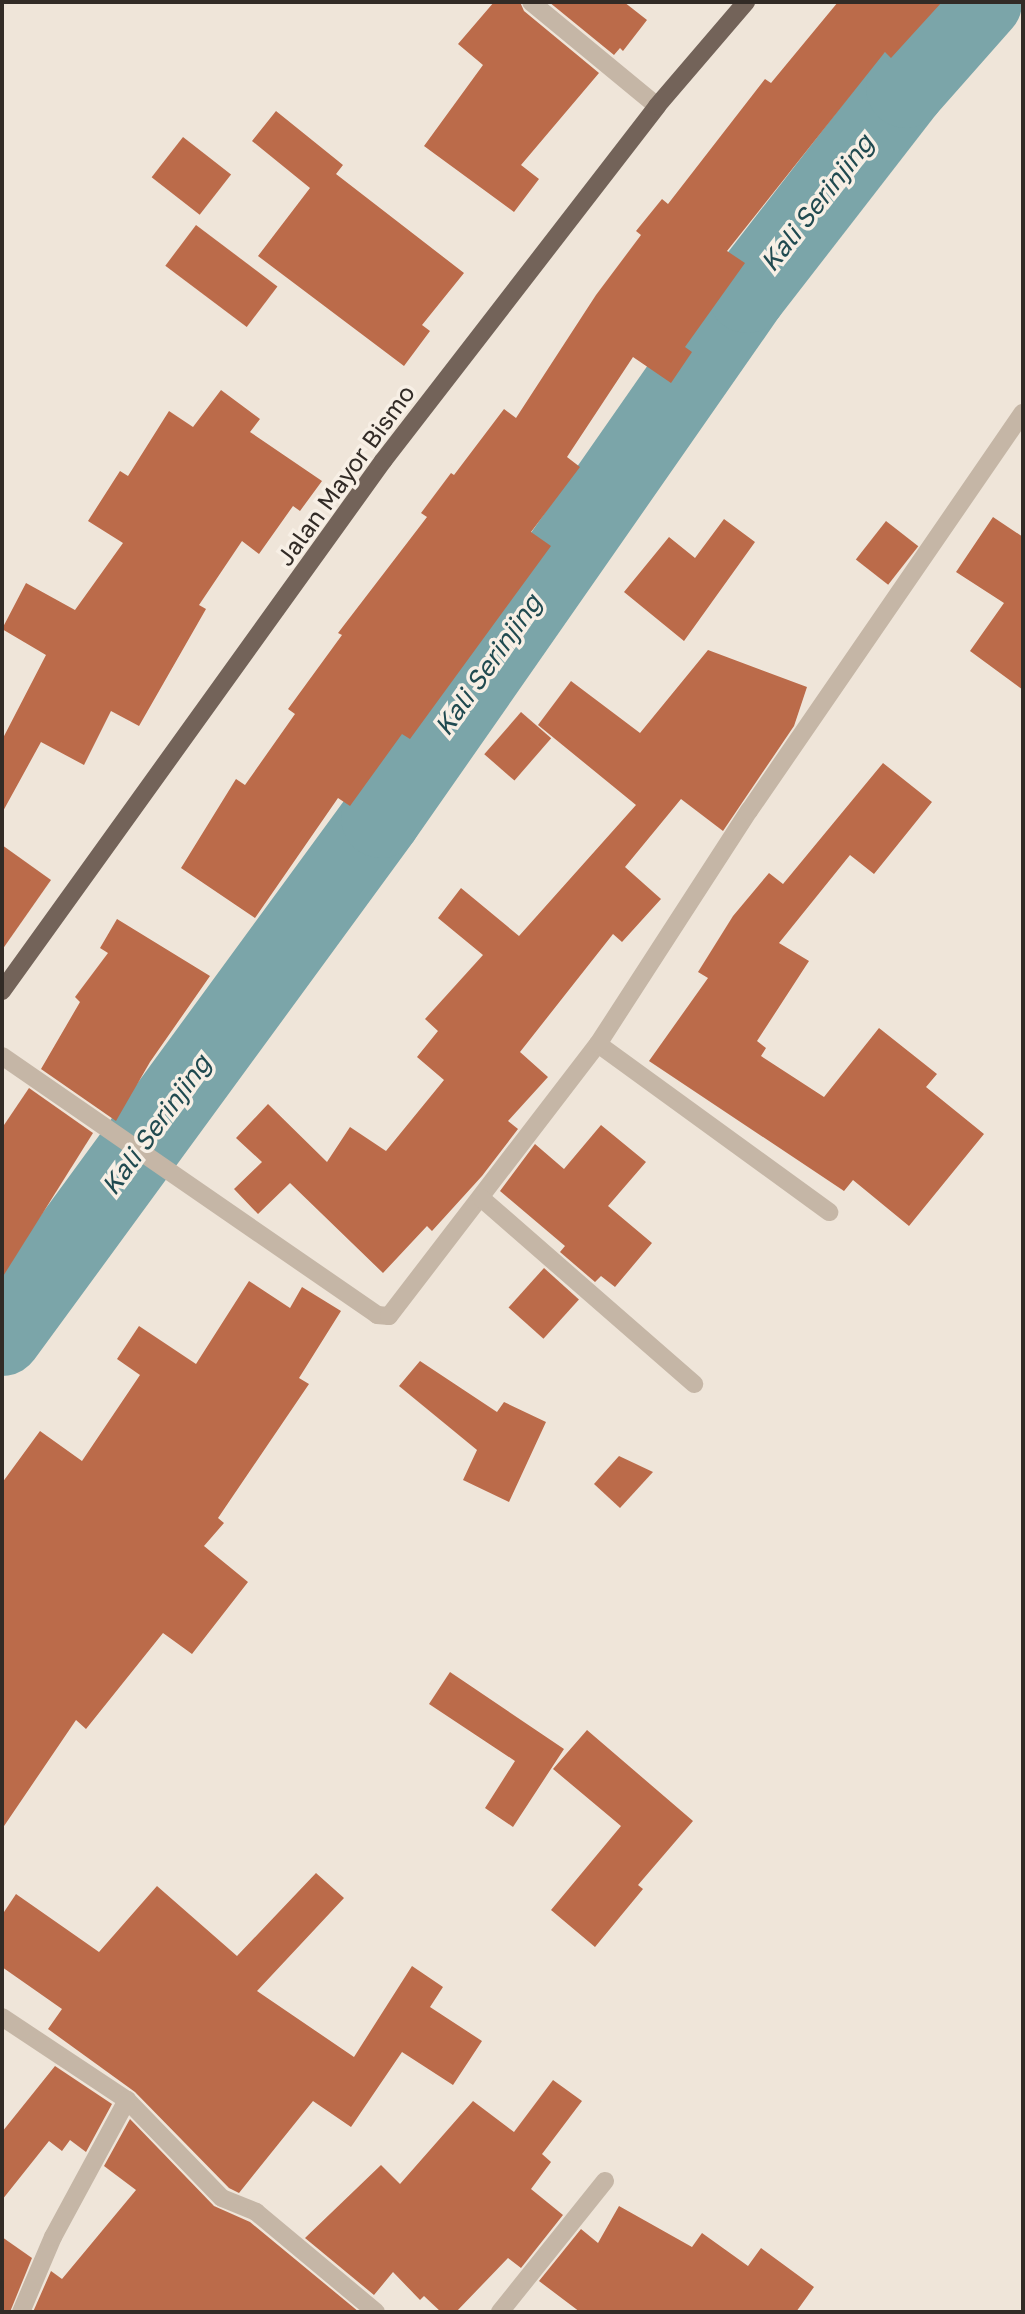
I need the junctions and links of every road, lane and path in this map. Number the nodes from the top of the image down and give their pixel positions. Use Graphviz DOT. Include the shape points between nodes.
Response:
graph roads {
  1 [pos="531,2"];
  2 [pos="746,2"];
  3 [pos="657,106"];
  4 [pos="1023,413"];
  5 [pos="2,990"];
  6 [pos="598,1044"];
  7 [pos="2,1056"];
  8 [pos="481,1198"];
  9 [pos="829,1212"];
  10 [pos="694,1384"];
  11 [pos="2,2018"];
  12 [pos="127,2100"];
  13 [pos="605,2181"];
  14 [pos="21,2312"];
  15 [pos="376,2312"];
  16 [pos="500,2312"];
  1 -- 3 [label="street"];
  2 -- 3 [label="main road, Jalan Mayor Bismo"];
  3 -- 5 [label="main road, Jalan Mayor Bismo" via="383,461"];
  4 -- 6 [label="street" via="757,800"];
  6 -- 8 [label="street"];
  6 -- 9 [label="street"];
  7 -- 8 [label="street" via="377,1315 389,1316"];
  8 -- 10 [label="street"];
  11 -- 12 [label="street"];
  12 -- 14 [label="street" via="53,2237"];
  12 -- 15 [label="street" via="222,2198 256,2212"];
  13 -- 16 [label="street"];
}
